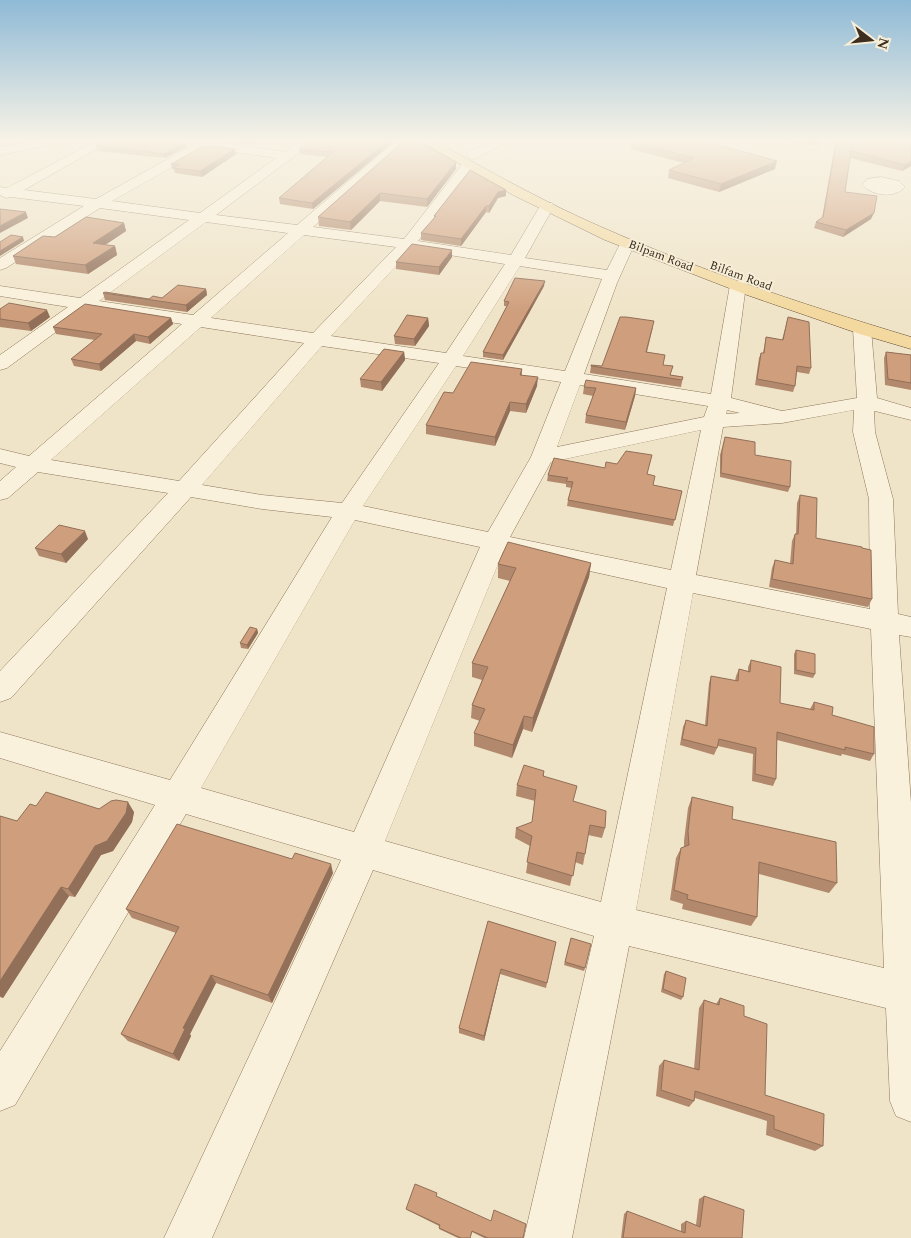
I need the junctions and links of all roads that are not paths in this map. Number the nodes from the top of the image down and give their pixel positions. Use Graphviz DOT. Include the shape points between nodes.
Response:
graph roads {
  1 [pos="39,197"];
  2 [pos="110,197"];
  3 [pos="232,197"];
  4 [pos="339,197"];
  5 [pos="443,197"];
  6 [pos="532,197"];
  7 [pos="549,197"];
  8 [pos="99,203"];
  9 [pos="547,206"];
  10 [pos="204,217"];
  11 [pos="301,230"];
  12 [pos="627,243"];
  13 [pos="408,244"];
  14 [pos="516,260"];
  15 [pos="0,265"];
  16 [pos="613,276"];
  17 [pos="738,285"];
  18 [pos="0,291"];
  19 [pos="81,304"];
  20 [pos="196,322"];
  21 [pos="862,329"];
  22 [pos="911,332"];
  23 [pos="317,340"];
  24 [pos="911,343"];
  25 [pos="450,361"];
  26 [pos="0,364"];
  27 [pos="572,378"];
  28 [pos="867,402"];
  29 [pos="716,411"];
  30 [pos="911,414"];
  31 [pos="0,456"];
  32 [pos="542,457"];
  33 [pos="33,464"];
  34 [pos="185,489"];
  35 [pos="0,493"];
  36 [pos="348,511"];
  37 [pos="495,542"];
  38 [pos="682,582"];
  39 [pos="898,624"];
  40 [pos="0,690"];
  41 [pos="0,745"];
  42 [pos="178,797"];
  43 [pos="363,852"];
  44 [pos="615,924"];
  45 [pos="908,993"];
  46 [pos="0,1090"];
  47 [pos="911,1101"];
  48 [pos="188,1238"];
  49 [pos="548,1238"];
  1 -- 8 [label="street"];
  2 -- 8 [label="street"];
  3 -- 10 [label="street"];
  4 -- 11 [label="street"];
  5 -- 13 [label="street"];
  6 -- 9 [label="main road, Bilpam Road"];
  7 -- 22 [label="main road, Bilfam Road" via="653,242 795,295"];
  8 -- 10 [label="street"];
  8 -- 15 [label="street"];
  9 -- 12 [label="main road, Bilpam Road"];
  9 -- 14 [label="street"];
  10 -- 11 [label="street"];
  10 -- 19 [label="street"];
  11 -- 13 [label="street"];
  11 -- 20 [label="street"];
  12 -- 16 [label="street"];
  12 -- 17 [label="main road, Bilpam Road"];
  13 -- 14 [label="street"];
  13 -- 23 [label="street"];
  14 -- 16 [label="street"];
  14 -- 25 [label="street"];
  16 -- 27 [label="street"];
  17 -- 21 [label="main road, Bilpam Road"];
  17 -- 29 [label="street"];
  18 -- 19 [label="street"];
  19 -- 20 [label="street"];
  19 -- 26 [label="street"];
  20 -- 23 [label="street"];
  20 -- 33 [label="street"];
  21 -- 24 [label="main road, Bilpam Road"];
  21 -- 28 [label="street"];
  23 -- 25 [label="street"];
  23 -- 34 [label="street"];
  25 -- 27 [label="street"];
  25 -- 36 [label="street"];
  27 -- 29 [label="street"];
  27 -- 32 [label="street"];
  28 -- 29 [label="street" via="782,417"];
  28 -- 30 [label="street"];
  28 -- 39 [label="street" via="864,432 881,499"];
  29 -- 32 [label="street"];
  29 -- 38 [label="street"];
  31 -- 33 [label="street"];
  32 -- 37 [label="street"];
  33 -- 34 [label="street"];
  33 -- 35 [label="street"];
  34 -- 36 [label="street" via="262,502"];
  34 -- 40 [label="street"];
  36 -- 37 [label="street"];
  36 -- 42 [label="street"];
  37 -- 38 [label="street"];
  37 -- 43 [label="street"];
  38 -- 39 [label="street"];
  38 -- 44 [label="street"];
  39 -- 45 [label="street"];
  41 -- 42 [label="street"];
  42 -- 43 [label="street"];
  42 -- 46 [label="street"];
  43 -- 44 [label="street"];
  43 -- 48 [label="street"];
  44 -- 45 [label="street"];
  44 -- 49 [label="street"];
  45 -- 47 [label="street"];
}
